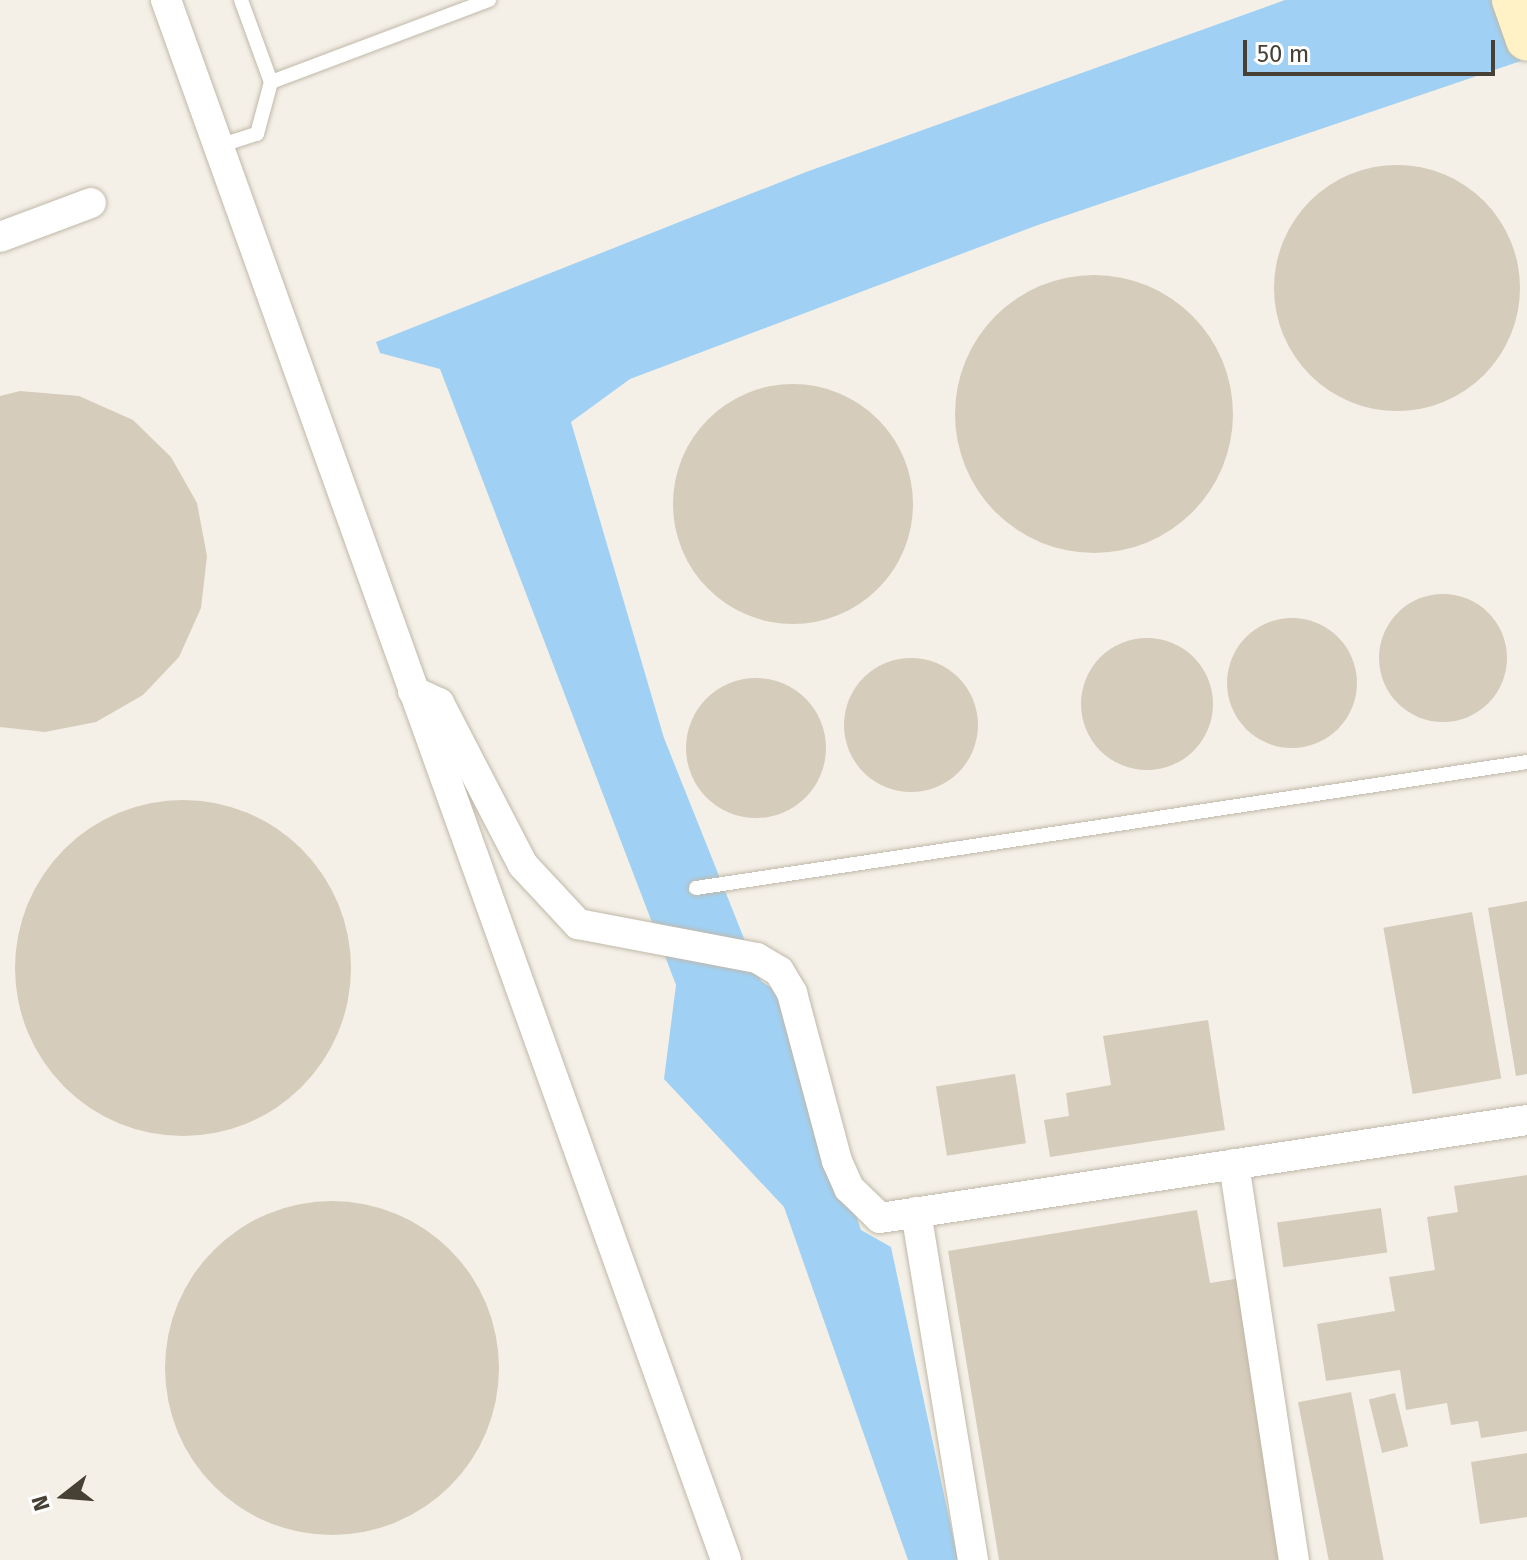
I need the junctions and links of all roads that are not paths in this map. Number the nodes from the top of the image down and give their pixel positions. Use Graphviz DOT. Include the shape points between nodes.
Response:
graph roads {
  1 [pos="166,0"];
  2 [pos="241,0"];
  3 [pos="489,0"];
  4 [pos="1513,0"];
  5 [pos="1527,40"];
  6 [pos="271,82"];
  7 [pos="219,146"];
  8 [pos="91,203"];
  9 [pos="0,237"];
  10 [pos="413,691"];
  11 [pos="1527,762"];
  12 [pos="696,888"];
  13 [pos="1527,1120"];
  14 [pos="1234,1164"];
  15 [pos="916,1212"];
  16 [pos="726,1560"];
  17 [pos="973,1560"];
  18 [pos="1294,1560"];
  1 -- 7 [label="street"];
  2 -- 6 [label="lane"];
  3 -- 6 [label="lane"];
  4 -- 5 [label="street"];
  6 -- 7 [label="lane" via="257,134"];
  7 -- 10 [label="street"];
  8 -- 9 [label="street"];
  10 -- 15 [label="street" via="439,703 460,734 523,865 578,924 757,958 779,971 792,993 849,1188 880,1218"];
  10 -- 16 [label="street"];
  11 -- 12 [label="lane"];
  13 -- 14 [label="street"];
  14 -- 15 [label="street"];
  14 -- 18 [label="street"];
  15 -- 17 [label="street"];
}
